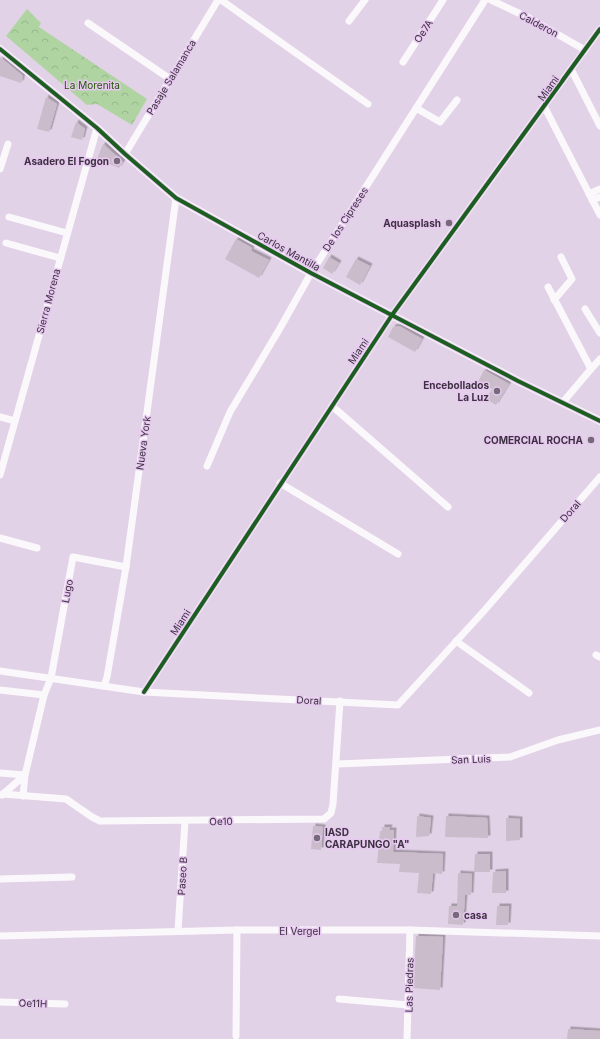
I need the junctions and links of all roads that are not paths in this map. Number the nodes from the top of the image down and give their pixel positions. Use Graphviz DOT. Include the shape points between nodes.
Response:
graph roads {
  1 [pos="219,0"];
  2 [pos="365,0"];
  3 [pos="443,0"];
  4 [pos="485,0"];
  5 [pos="491,0"];
  6 [pos="349,21"];
  7 [pos="88,22"];
  8 [pos="600,29"];
  9 [pos="0,49"];
  10 [pos="585,50"];
  11 [pos="403,62"];
  12 [pos="571,69"];
  13 [pos="170,79"];
  14 [pos="456,100"];
  15 [pos="368,104"];
  16 [pos="544,106"];
  17 [pos="416,108"];
  18 [pos="600,126"];
  19 [pos="97,128"];
  20 [pos="8,144"];
  21 [pos="125,154"];
  22 [pos="0,169"];
  23 [pos="600,189"];
  24 [pos="591,197"];
  25 [pos="600,197"];
  26 [pos="176,198"];
  27 [pos="600,215"];
  28 [pos="9,217"];
  29 [pos="67,232"];
  30 [pos="6,243"];
  31 [pos="561,257"];
  32 [pos="60,258"];
  33 [pos="311,273"];
  34 [pos="548,287"];
  35 [pos="554,300"];
  36 [pos="585,309"];
  37 [pos="392,315"];
  38 [pos="600,333"];
  39 [pos="600,359"];
  40 [pos="591,369"];
  41 [pos="563,402"];
  42 [pos="332,406"];
  43 [pos="0,417"];
  44 [pos="15,421"];
  45 [pos="600,421"];
  46 [pos="207,466"];
  47 [pos="0,475"];
  48 [pos="600,477"];
  49 [pos="280,483"];
  50 [pos="448,507"];
  51 [pos="0,538"];
  52 [pos="37,548"];
  53 [pos="398,554"];
  54 [pos="126,566"];
  55 [pos="456,641"];
  56 [pos="0,671"];
  57 [pos="51,678"];
  58 [pos="104,686"];
  59 [pos="0,690"];
  60 [pos="144,692"];
  61 [pos="529,693"];
  62 [pos="44,695"];
  63 [pos="340,701"];
  64 [pos="600,730"];
  65 [pos="337,764"];
  66 [pos="0,773"];
  67 [pos="25,775"];
  68 [pos="1,795"];
  69 [pos="23,796"];
  70 [pos="185,821"];
  71 [pos="72,877"];
  72 [pos="0,879"];
  73 [pos="238,930"];
  74 [pos="410,930"];
  75 [pos="178,931"];
  76 [pos="0,936"];
  77 [pos="600,936"];
  78 [pos="339,998"];
  79 [pos="0,1002"];
  80 [pos="65,1004"];
  81 [pos="408,1005"];
  82 [pos="236,1036"];
  83 [pos="407,1039"];
  1 -- 13 [label="street, Pasaje Salamanca"];
  1 -- 15 [label="street"];
  2 -- 6 [label="street"];
  3 -- 11 [label="street, Oe7A"];
  4 -- 17 [label="street, De los Cipreses"];
  5 -- 10 [label="street, Calderon"];
  7 -- 13 [label="street"];
  8 -- 10 [label="street, Miami"];
  9 -- 19 [label="street, Carlos Mantilla"];
  10 -- 12 [label="street, Miami"];
  12 -- 16 [label="street, Miami"];
  12 -- 18 [label="street"];
  13 -- 21 [label="street, Pasaje Salamanca"];
  14 -- 17 [label="street" via="440,122"];
  16 -- 24 [label="street"];
  16 -- 37 [label="street, Miami"];
  17 -- 33 [label="street, De los Cipreses"];
  19 -- 21 [label="street, Carlos Mantilla"];
  19 -- 29 [label="street, Sierra Morena"];
  20 -- 22 [label="street"];
  21 -- 26 [label="street, Carlos Mantilla"];
  23 -- 24 [label="street"];
  24 -- 25 [label="street"];
  24 -- 27 [label="street"];
  26 -- 33 [label="street, Carlos Mantilla"];
  26 -- 54 [label="street, Nueva York"];
  28 -- 29 [label="street"];
  29 -- 32 [label="street, Sierra Morena"];
  30 -- 32 [label="street"];
  31 -- 35 [label="street" via="572,279"];
  32 -- 44 [label="street, Sierra Morena"];
  33 -- 37 [label="street, Carlos Mantilla"];
  33 -- 46 [label="street, De los Cipreses" via="230,412"];
  34 -- 35 [label="street"];
  35 -- 40 [label="street"];
  36 -- 38 [label="street"];
  37 -- 41 [label="street, Carlos Mantilla"];
  37 -- 42 [label="street, Miami"];
  39 -- 40 [label="street"];
  40 -- 41 [label="street"];
  41 -- 45 [label="street, Carlos Mantilla"];
  42 -- 49 [label="street, Miami"];
  42 -- 50 [label="street"];
  43 -- 44 [label="street"];
  44 -- 47 [label="street, Sierra Morena"];
  48 -- 55 [label="street, Doral"];
  49 -- 53 [label="street"];
  49 -- 60 [label="street, Miami"];
  51 -- 52 [label="street"];
  54 -- 57 [label="street, Lugo" via="73,557"];
  54 -- 58 [label="street, Nueva York" via="108,677"];
  55 -- 61 [label="street"];
  55 -- 63 [label="street, Doral" via="398,705"];
  56 -- 57 [label="street, Doral"];
  57 -- 58 [label="street, Doral"];
  57 -- 62 [label="street"];
  58 -- 60 [label="street, Doral"];
  59 -- 62 [label="street"];
  60 -- 63 [label="street, Doral"];
  62 -- 67 [label="street"];
  63 -- 65 [label="street, Oe10"];
  64 -- 65 [label="street, San Luis" via="558,740 510,757"];
  65 -- 70 [label="street, Oe10" via="331,813 324,819"];
  66 -- 67 [label="street"];
  67 -- 68 [label="street"];
  67 -- 69 [label="street"];
  68 -- 69 [label="street, Oe10"];
  69 -- 70 [label="street, Oe10" via="66,799 100,821"];
  70 -- 75 [label="street, Paseo B"];
  71 -- 72 [label="street"];
  73 -- 74 [label="street, El Vergel"];
  73 -- 75 [label="street, El Vergel"];
  73 -- 82 [label="street"];
  74 -- 77 [label="street, El Vergel"];
  74 -- 81 [label="street, Las Piedras"];
  75 -- 76 [label="street, El Vergel"];
  78 -- 81 [label="street"];
  79 -- 80 [label="street, Oe11H"];
  81 -- 83 [label="street, Las Piedras"];
}
